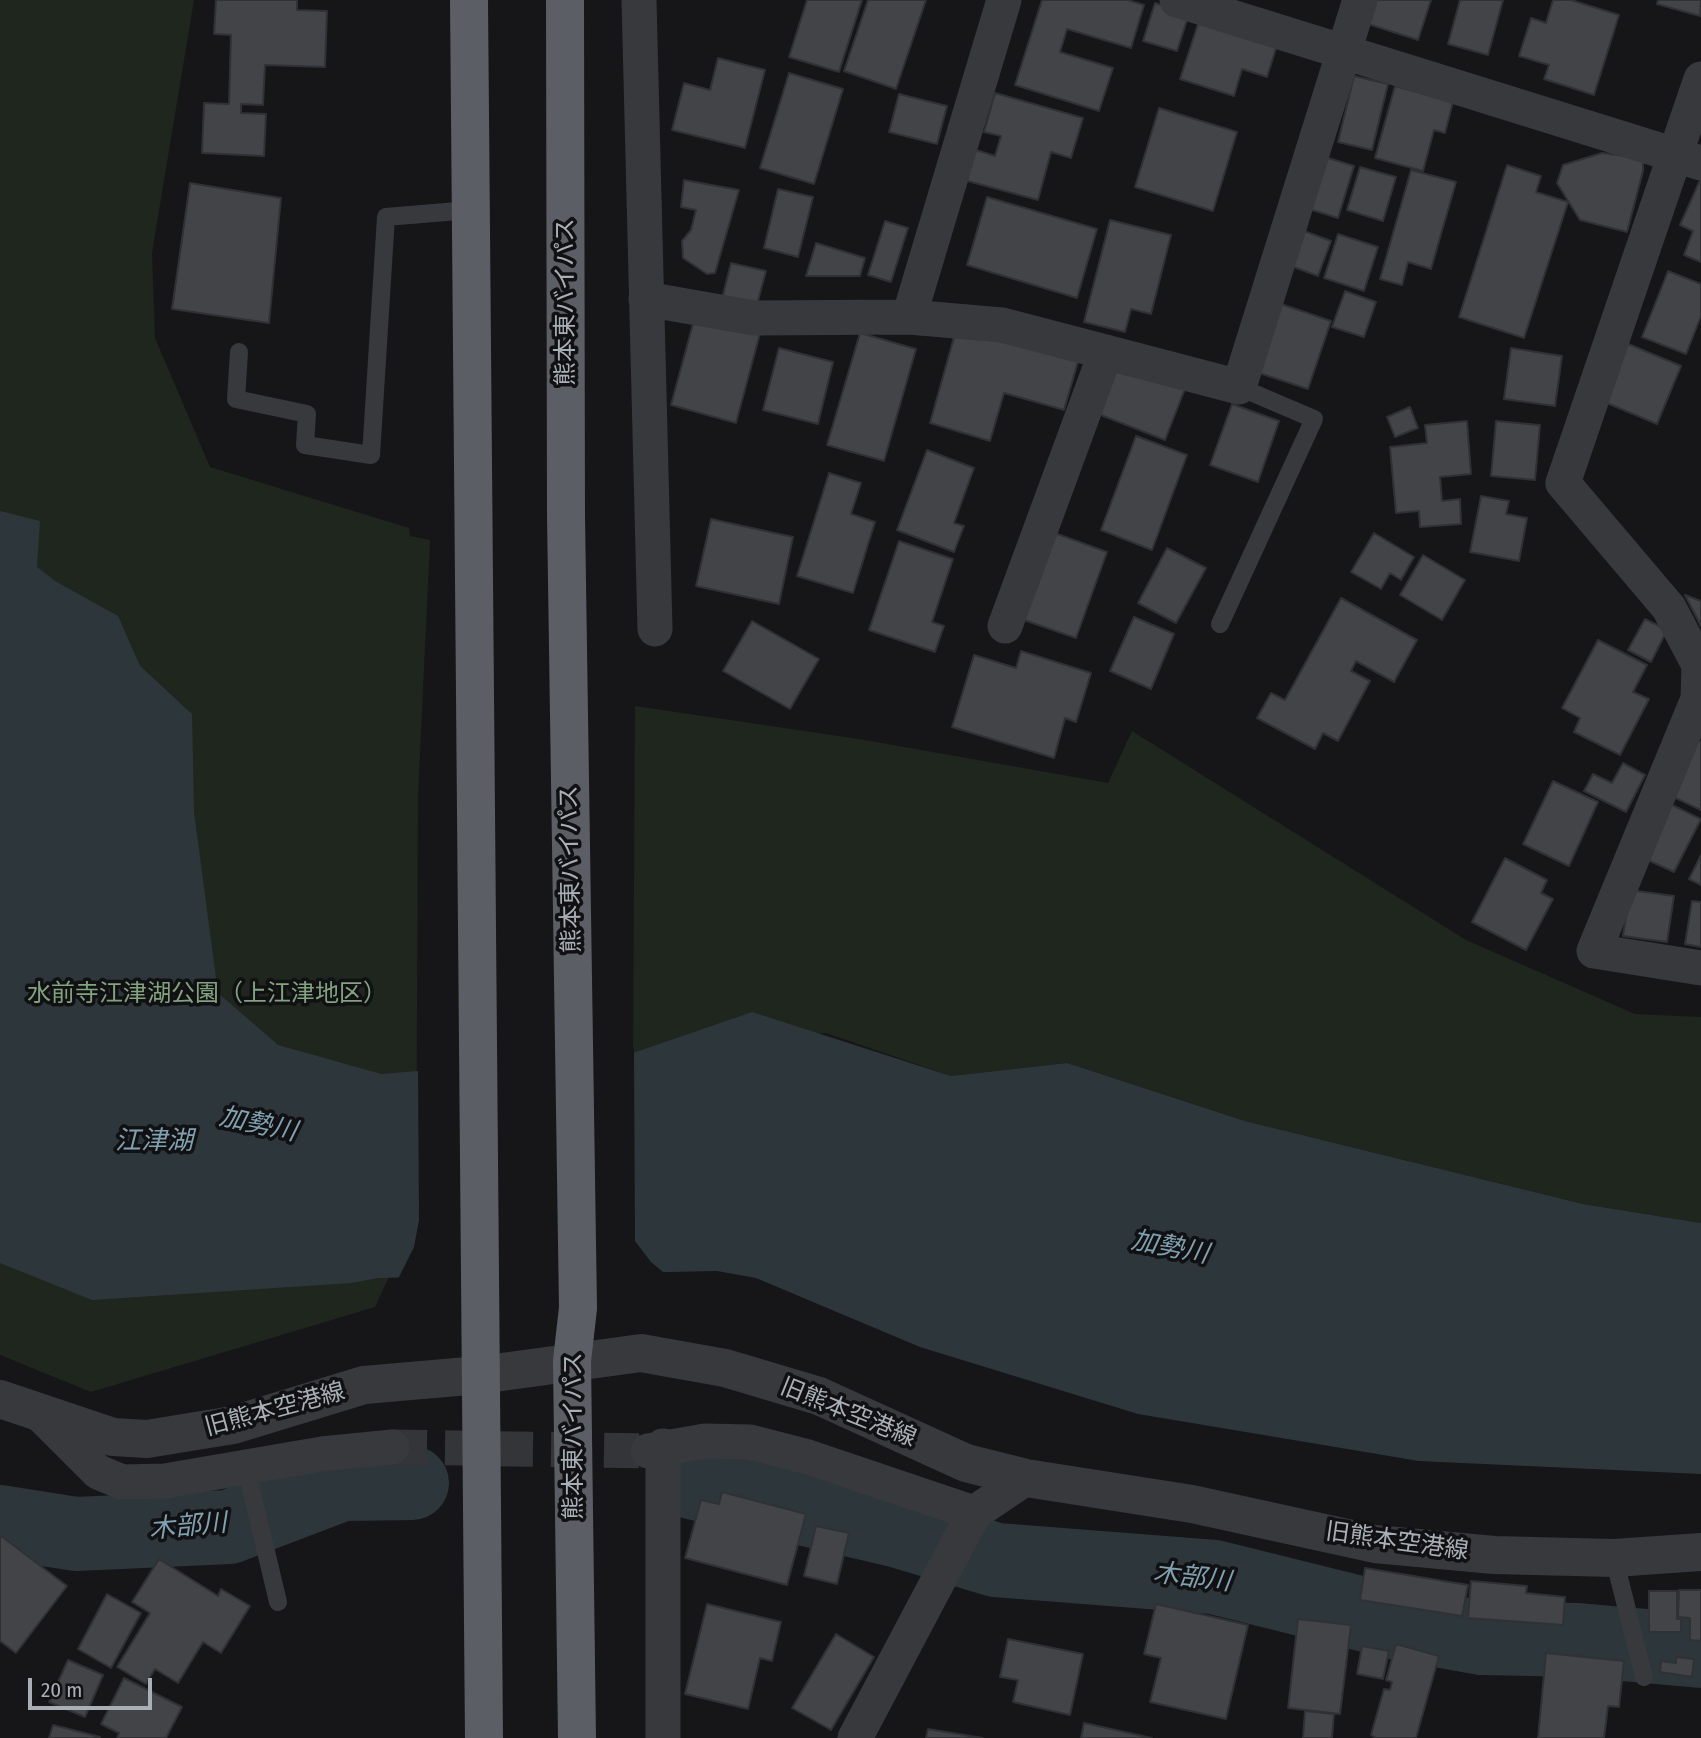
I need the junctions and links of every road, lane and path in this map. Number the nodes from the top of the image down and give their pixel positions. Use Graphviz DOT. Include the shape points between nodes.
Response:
graph roads {
  1 [pos="469,0"];
  2 [pos="565,0"];
  3 [pos="639,0"];
  4 [pos="1004,0"];
  5 [pos="1178,0"];
  6 [pos="1360,0"];
  7 [pos="1343,52"];
  8 [pos="1701,79"];
  9 [pos="1689,160"];
  10 [pos="470,210"];
  11 [pos="646,299"];
  12 [pos="909,317"];
  13 [pos="239,352"];
  14 [pos="1106,352"];
  15 [pos="1239,387"];
  16 [pos="1220,624"];
  17 [pos="1005,626"];
  18 [pos="655,629"];
  19 [pos="1701,968"];
  20 [pos="572,1361"];
  21 [pos="480,1375"];
  22 [pos="1,1401"];
  23 [pos="40,1413"];
  24 [pos="392,1447"];
  25 [pos="1026,1478"];
  26 [pos="250,1480"];
  27 [pos="974,1513"];
  28 [pos="1701,1552"];
  29 [pos="1614,1558"];
  30 [pos="278,1602"];
  31 [pos="1644,1677"];
  32 [pos="484,1738"];
  33 [pos="577,1738"];
  34 [pos="663,1738"];
  35 [pos="855,1738"];
  1 -- 10 [label="highway"];
  2 -- 20 [label="highway, 熊本東バイパス" via="566,516 578,1308"];
  3 -- 11 [label="street"];
  4 -- 12 [label="street"];
  5 -- 7 [label="street"];
  6 -- 7 [label="street"];
  7 -- 9 [label="street"];
  7 -- 15 [label="street"];
  8 -- 9 [label="street"];
  9 -- 19 [label="street" via="1563,483 1669,608 1699,665 1698,699 1594,951"];
  10 -- 13 [label="lane" via="386,217 371,455 305,445 307,414 236,399"];
  10 -- 21 [label="highway"];
  11 -- 12 [label="street" via="754,318"];
  11 -- 18 [label="street"];
  12 -- 14 [label="street" via="1002,325"];
  14 -- 15 [label="street"];
  14 -- 17 [label="street"];
  15 -- 16 [label="lane" via="1314,419"];
  20 -- 21 [label="street, 旧熊本空港線"];
  20 -- 25 [label="street, 旧熊本空港線" via="641,1353 724,1368 819,1396 966,1463"];
  20 -- 33 [label="highway, 熊本東バイパス"];
  21 -- 23 [label="street, 旧熊本空港線" via="364,1385 233,1426 147,1439 113,1437"];
  21 -- 32 [label="highway"];
  22 -- 23 [label="street, 旧熊本空港線"];
  23 -- 26 [label="street" via="98,1472 122,1482"];
  24 -- 26 [label="street" via="322,1454"];
  25 -- 27 [label="street"];
  25 -- 29 [label="street, 旧熊本空港線" via="1192,1504 1376,1544 1494,1555"];
  26 -- 30 [label="lane"];
  27 -- 34 [label="street" via="750,1442 705,1441 655,1448 664,1513"];
  27 -- 35 [label="street"];
  28 -- 29 [label="street, 旧熊本空港線"];
  29 -- 31 [label="lane"];
}
